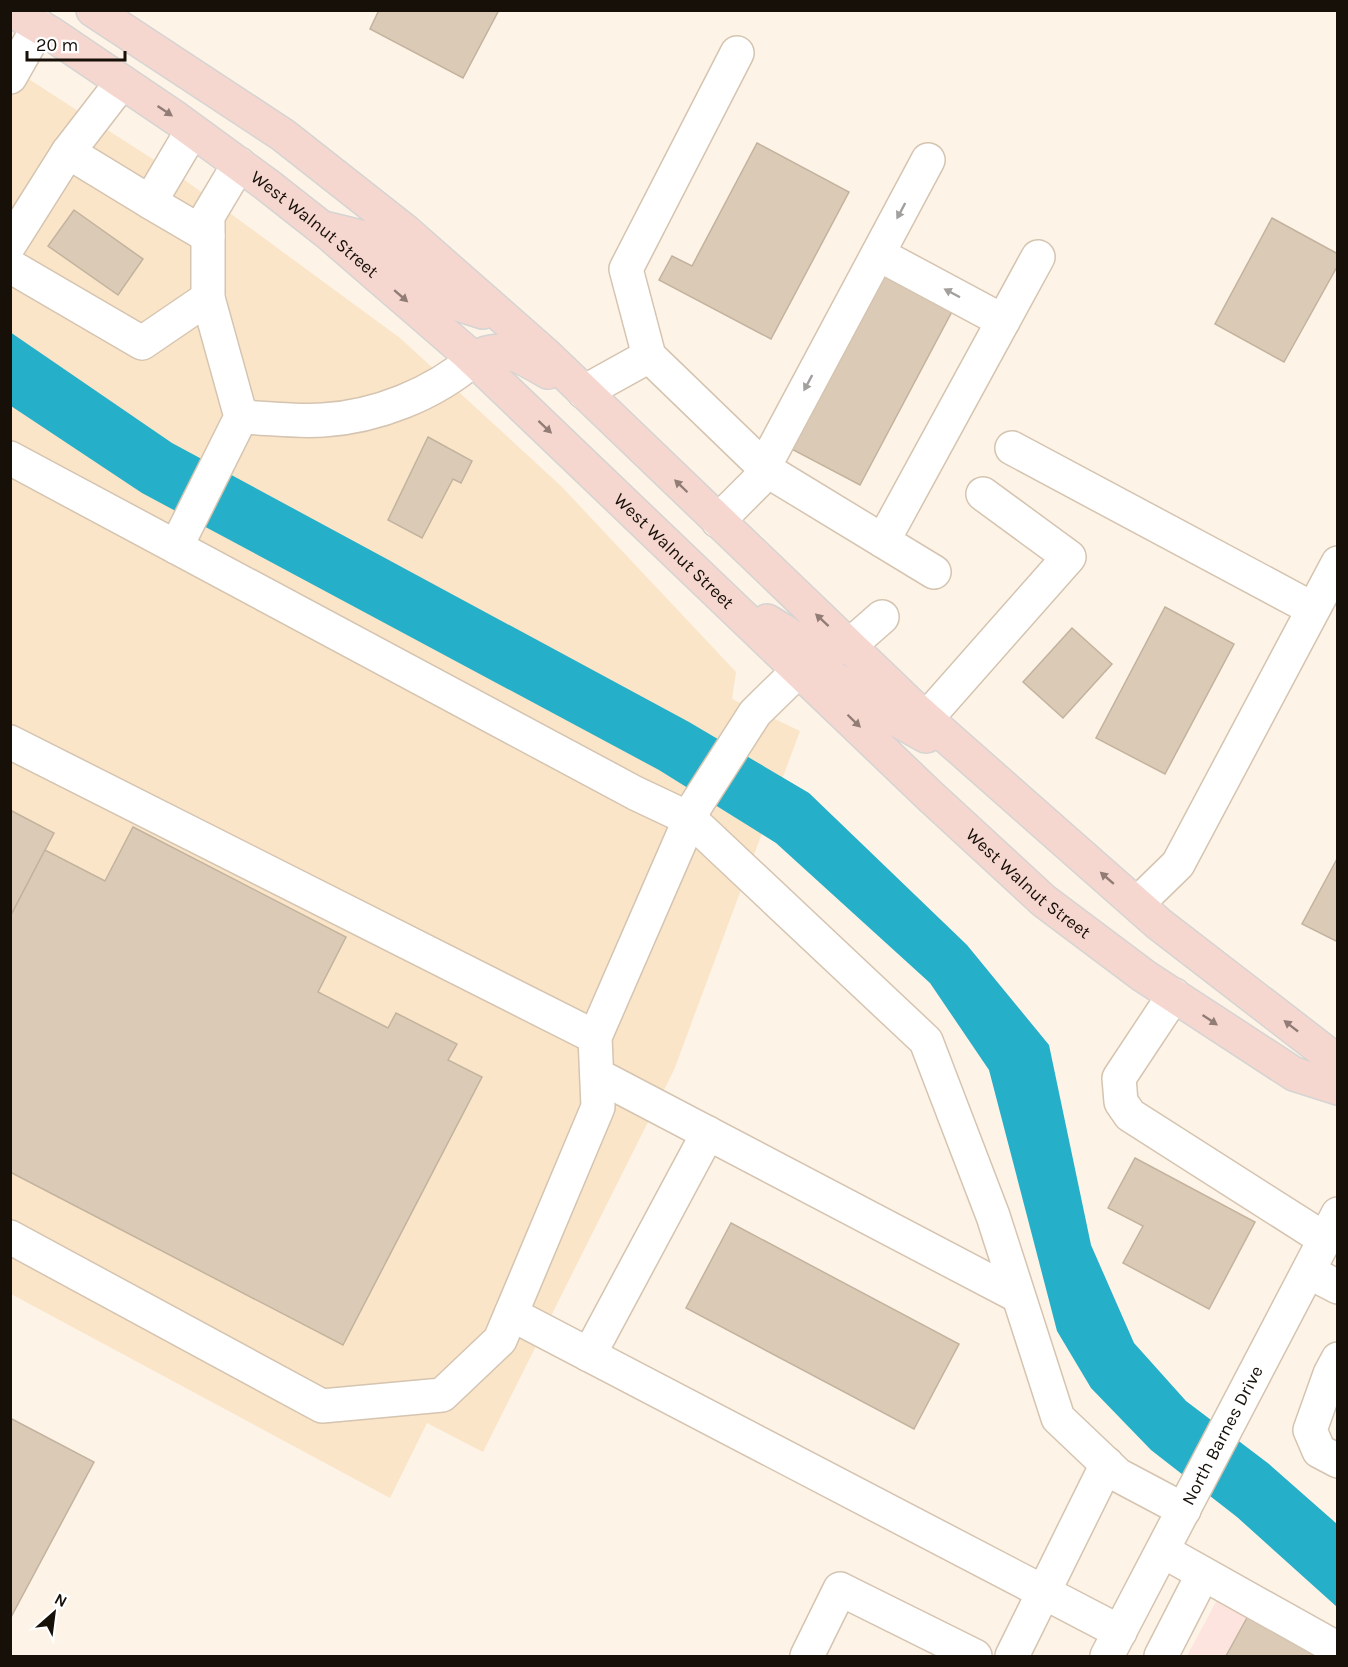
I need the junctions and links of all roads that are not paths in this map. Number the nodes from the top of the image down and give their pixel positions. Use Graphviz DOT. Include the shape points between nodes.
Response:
graph roads {
  1 [pos="10,10"];
  2 [pos="107,14"];
  3 [pos="39,26"];
  4 [pos="737,53"];
  5 [pos="10,77"];
  6 [pos="122,82"];
  7 [pos="192,130"];
  8 [pos="68,152"];
  9 [pos="928,160"];
  10 [pos="238,164"];
  11 [pos="150,202"];
  12 [pos="321,227"];
  13 [pos="208,236"];
  14 [pos="10,244"];
  15 [pos="878,254"];
  16 [pos="1038,257"];
  17 [pos="10,266"];
  18 [pos="208,298"];
  19 [pos="493,308"];
  20 [pos="1004,321"];
  21 [pos="649,356"];
  22 [pos="474,359"];
  23 [pos="584,392"];
  24 [pos="241,417"];
  25 [pos="1012,448"];
  26 [pos="10,458"];
  27 [pos="766,469"];
  28 [pos="983,494"];
  29 [pos="718,521"];
  30 [pos="179,541"];
  31 [pos="883,541"];
  32 [pos="688,562"];
  33 [pos="1338,563"];
  34 [pos="934,572"];
  35 [pos="1313,609"];
  36 [pos="882,617"];
  37 [pos="849,646"];
  38 [pos="800,669"];
  39 [pos="926,719"];
  40 [pos="10,742"];
  41 [pos="985,770"];
  42 [pos="693,812"];
  43 [pos="1137,904"];
  44 [pos="1174,995"];
  45 [pos="595,1037"];
  46 [pos="1338,1062"];
  47 [pos="597,1075"];
  48 [pos="1338,1088"];
  49 [pos="708,1133"];
  50 [pos="1332,1227"];
  51 [pos="10,1237"];
  52 [pos="1309,1272"];
  53 [pos="1338,1287"];
  54 [pos="1018,1296"];
  55 [pos="511,1314"];
  56 [pos="590,1355"];
  57 [pos="1338,1359"];
  58 [pos="1338,1461"];
  59 [pos="1107,1464"];
  60 [pos="1186,1506"];
  61 [pos="1163,1551"];
  62 [pos="1203,1574"];
  63 [pos="1042,1592"];
  64 [pos="1114,1644"];
  65 [pos="1338,1649"];
  66 [pos="807,1656"];
  67 [pos="975,1656"];
  68 [pos="1012,1656"];
  69 [pos="1161,1656"];
  1 -- 3 [label="main road, West Walnut Street"];
  2 -- 19 [label="main road" via="283,135 405,231"];
  3 -- 5 [label="street"];
  3 -- 6 [label="main road, West Walnut Street"];
  4 -- 21 [label="street" via="626,269"];
  6 -- 7 [label="main road, West Walnut Street, one-way"];
  6 -- 8 [label="street"];
  7 -- 10 [label="main road, West Walnut Street"];
  7 -- 11 [label="street"];
  8 -- 11 [label="street"];
  8 -- 14 [label="street"];
  9 -- 15 [label="street, one-way"];
  10 -- 12 [label="main road, West Walnut Street"];
  10 -- 13 [label="street" via="208,216"];
  11 -- 13 [label="street"];
  12 -- 19 [label="main road" via="374,240 426,287 452,302 483,312"];
  12 -- 22 [label="main road, West Walnut Street, one-way"];
  13 -- 18 [label="street"];
  20 -- 15 [label="street, one-way"];
  15 -- 27 [label="street, one-way"];
  16 -- 20 [label="street"];
  17 -- 18 [label="street" via="142,343"];
  18 -- 24 [label="street"];
  19 -- 23 [label="main road"];
  20 -- 31 [label="street"];
  21 -- 23 [label="street"];
  21 -- 27 [label="street"];
  22 -- 23 [label="main road" via="487,350 521,357"];
  22 -- 24 [label="street" via="456,375 385,409 323,420"];
  22 -- 32 [label="main road, West Walnut Street, one-way"];
  29 -- 23 [label="main road, one-way"];
  24 -- 30 [label="street"];
  25 -- 35 [label="street"];
  26 -- 30 [label="street"];
  27 -- 29 [label="street"];
  27 -- 31 [label="street"];
  28 -- 39 [label="street" via="1069,557"];
  37 -- 29 [label="main road, one-way"];
  30 -- 42 [label="street" via="635,793"];
  31 -- 34 [label="street"];
  32 -- 37 [label="main road" via="718,574 769,623 800,641 825,650"];
  32 -- 38 [label="main road, West Walnut Street"];
  33 -- 35 [label="street"];
  35 -- 43 [label="street" via="1178,864"];
  36 -- 37 [label="street"];
  37 -- 39 [label="main road"];
  38 -- 41 [label="main road" via="828,674 885,713"];
  38 -- 42 [label="street" via="755,713"];
  38 -- 44 [label="main road, West Walnut Street, one-way" via="1044,901"];
  39 -- 41 [label="main road"];
  40 -- 45 [label="street"];
  43 -- 41 [label="main road, one-way"];
  42 -- 45 [label="street"];
  42 -- 54 [label="street" via="926,1041 993,1216"];
  46 -- 43 [label="main road, one-way"];
  44 -- 48 [label="main road, West Walnut Street, one-way" via="1294,1074"];
  44 -- 50 [label="street" via="1119,1078 1121,1102 1130,1114"];
  45 -- 47 [label="street"];
  47 -- 49 [label="street"];
  47 -- 55 [label="street" via="598,1107"];
  49 -- 54 [label="street"];
  49 -- 56 [label="street"];
  50 -- 52 [label="street, North Barnes Drive"];
  51 -- 55 [label="street" via="322,1406 442,1395 500,1340"];
  52 -- 53 [label="street"];
  52 -- 60 [label="street, North Barnes Drive"];
  54 -- 59 [label="street" via="1058,1418"];
  55 -- 56 [label="street"];
  56 -- 63 [label="street"];
  57 -- 58 [label="street" via="1310,1430 1319,1451"];
  59 -- 60 [label="street" via="1118,1474"];
  59 -- 63 [label="street"];
  60 -- 61 [label="street, North Barnes Drive"];
  61 -- 62 [label="street"];
  61 -- 64 [label="street, North Barnes Drive"];
  62 -- 65 [label="street"];
  62 -- 69 [label="street"];
  63 -- 64 [label="street"];
  63 -- 68 [label="street"];
  66 -- 67 [label="street" via="840,1589"];
}
